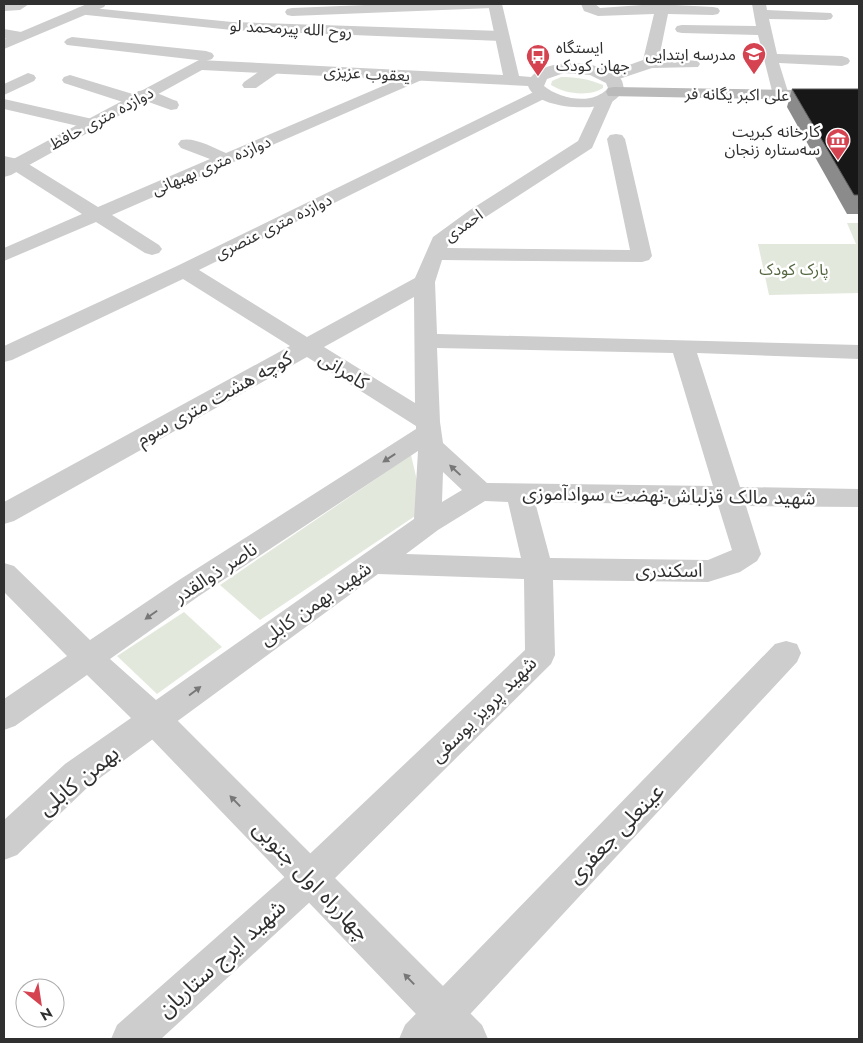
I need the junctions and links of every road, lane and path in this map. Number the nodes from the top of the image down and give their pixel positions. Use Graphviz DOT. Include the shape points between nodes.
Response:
graph roads {
  1 [pos="22,4"];
  2 [pos="99,4"];
  3 [pos="494,4"];
  4 [pos="588,4"];
  5 [pos="663,6"];
  6 [pos="4,7"];
  7 [pos="760,9"];
  8 [pos="82,11"];
  9 [pos="290,12"];
  10 [pos="713,12"];
  11 [pos="826,16"];
  12 [pos="232,26"];
  13 [pos="658,28"];
  14 [pos="764,31"];
  15 [pos="4,34"];
  16 [pos="22,36"];
  17 [pos="501,36"];
  18 [pos="72,42"];
  19 [pos="4,44"];
  20 [pos="506,54"];
  21 [pos="770,58"];
  22 [pos="203,61"];
  23 [pos="842,61"];
  24 [pos="650,63"];
  25 [pos="692,64"];
  26 [pos="274,69"];
  27 [pos="553,70"];
  28 [pos="418,76"];
  29 [pos="28,78"];
  30 [pos="70,80"];
  31 [pos="512,80"];
  32 [pos="250,85"];
  33 [pos="539,87"];
  34 [pos="612,88"];
  35 [pos="859,88"];
  36 [pos="4,90"];
  37 [pos="779,91"];
  38 [pos="859,96"];
  39 [pos="140,97"];
  40 [pos="585,102"];
  41 [pos="4,104"];
  42 [pos="171,105"];
  43 [pos="91,124"];
  44 [pos="616,139"];
  45 [pos="187,144"];
  46 [pos="586,144"];
  47 [pos="226,159"];
  48 [pos="8,166"];
  49 [pos="96,215"];
  50 [pos="152,249"];
  51 [pos="434,254"];
  52 [pos="4,255"];
  53 [pos="184,270"];
  54 [pos="424,282"];
  55 [pos="427,341"];
  56 [pos="307,346"];
  57 [pos="683,346"];
  58 [pos="859,352"];
  59 [pos="4,355"];
  60 [pos="430,433"];
  61 [pos="480,492"];
  62 [pos="519,493"];
  63 [pos="730,496"];
  64 [pos="859,498"];
  65 [pos="4,514"];
  66 [pos="428,523"];
  67 [pos="371,563"];
  68 [pos="538,569"];
  69 [pos="4,574"];
  70 [pos="786,653"];
  71 [pos="88,658"];
  72 [pos="4,716"];
  73 [pos="155,720"];
  74 [pos="4,843"];
  75 [pos="310,878"];
  76 [pos="443,1031"];
  77 [pos="131,1039"];
  1 -- 6 [label="street"];
  2 -- 8 [label="street"];
  3 -- 9 [label="street"];
  3 -- 17 [label="street"];
  4 -- 5 [label="street" via="598,12"];
  5 -- 10 [label="street"];
  5 -- 13 [label="street"];
  7 -- 11 [label="street"];
  7 -- 14 [label="street"];
  8 -- 12 [label="street, روح الله پیرمحمد لو"];
  8 -- 16 [label="street"];
  12 -- 17 [label="street, روح الله پیرمحمد لو"];
  12 -- 22 [label="street"];
  13 -- 14 [label="street"];
  13 -- 24 [label="street"];
  14 -- 21 [label="street"];
  15 -- 16 [label="street"];
  16 -- 19 [label="street"];
  17 -- 20 [label="street"];
  18 -- 22 [label="street, یعقوب عزیزی"];
  20 -- 27 [label="street"];
  20 -- 31 [label="street"];
  21 -- 23 [label="street"];
  21 -- 37 [label="street"];
  22 -- 26 [label="street, یعقوب عزیزی"];
  22 -- 39 [label="street, دوازده متری حافظ"];
  24 -- 25 [label="street"];
  24 -- 34 [label="street, یعقوب عزیزی"];
  26 -- 28 [label="street, یعقوب عزیزی"];
  26 -- 32 [label="street"];
  27 -- 33 [label="street, دوازده متری عنصری" via="538,77"];
  27 -- 34 [label="street" via="584,69"];
  28 -- 31 [label="street, یعقوب عزیزی"];
  28 -- 47 [label="street, دوازده متری بهبهانی"];
  29 -- 36 [label="street"];
  30 -- 39 [label="street"];
  31 -- 33 [label="street, یعقوب عزیزی"];
  33 -- 40 [label="street, یعقوب عزیزی" via="560,101"];
  33 -- 53 [label="street, دوازده متری عنصری"];
  34 -- 37 [label="main road, علی اکبر یگانه فر"];
  34 -- 40 [label="street, یعقوب عزیزی"];
  34 -- 46 [label="street"];
  35 -- 37 [label="main road, علی اکبر یگانه فر"];
  37 -- 38 [label="main road, علی اکبر یگانه فر"];
  39 -- 42 [label="street"];
  39 -- 43 [label="street, دوازده متری حافظ"];
  40 -- 46 [label="street"];
  41 -- 43 [label="street"];
  43 -- 48 [label="street, دوازده متری حافظ"];
  44 -- 51 [label="street" via="642,256"];
  45 -- 47 [label="street"];
  46 -- 51 [label="street, احمدی" via="447,235"];
  47 -- 49 [label="street, دوازده متری بهبهانی"];
  48 -- 49 [label="street"];
  49 -- 50 [label="street"];
  49 -- 52 [label="street, دوازده متری بهبهانی"];
  51 -- 54 [label="street, احمدی"];
  53 -- 56 [label="street, کامرانی"];
  53 -- 59 [label="street, دوازده متری عنصری"];
  54 -- 55 [label="street, احمدی"];
  54 -- 56 [label="street, کوچه هشت متری سوم"];
  55 -- 57 [label="street"];
  55 -- 60 [label="street, احمدی"];
  56 -- 60 [label="street, کامرانی"];
  56 -- 65 [label="street, کوچه هشت متری سوم"];
  57 -- 58 [label="street"];
  57 -- 63 [label="street, اسکندری"];
  61 -- 60 [label="street, کامرانی, one-way"];
  60 -- 66 [label="street, احمدی"];
  60 -- 71 [label="street, ناصر ذوالقدر, one-way"];
  61 -- 62 [label="street, شهید مالک قزلباش-نهضت سوادآموزی"];
  61 -- 66 [label="street, شهید بهمن کابلی"];
  62 -- 63 [label="street, شهید مالک قزلباش-نهضت سوادآموزی"];
  62 -- 68 [label="street, شهید پرویز یوسفی"];
  63 -- 64 [label="street, شهید مالک قزلباش-نهضت سوادآموزی"];
  63 -- 68 [label="street, اسکندری" via="747,554 730,564 708,571"];
  66 -- 67 [label="street, شهید بهمن کابلی"];
  67 -- 68 [label="street, اسکندری"];
  73 -- 67 [label="street, شهید بهمن کابلی, one-way"];
  68 -- 75 [label="street, شهید پرویز یوسفی" via="540,655"];
  69 -- 71 [label="street, چهارراه اول جنوبی"];
  70 -- 76 [label="street, عینعلی جعفری"];
  71 -- 72 [label="street, ناصر ذوالقدر"];
  71 -- 73 [label="street, چهارراه اول جنوبی"];
  73 -- 74 [label="street, بهمن کابلی" via="77,775"];
  75 -- 73 [label="street, چهارراه اول جنوبی, one-way"];
  76 -- 75 [label="street, چهارراه اول جنوبی, one-way"];
  75 -- 77 [label="street, شهید ایرج ستاریان"];
}
